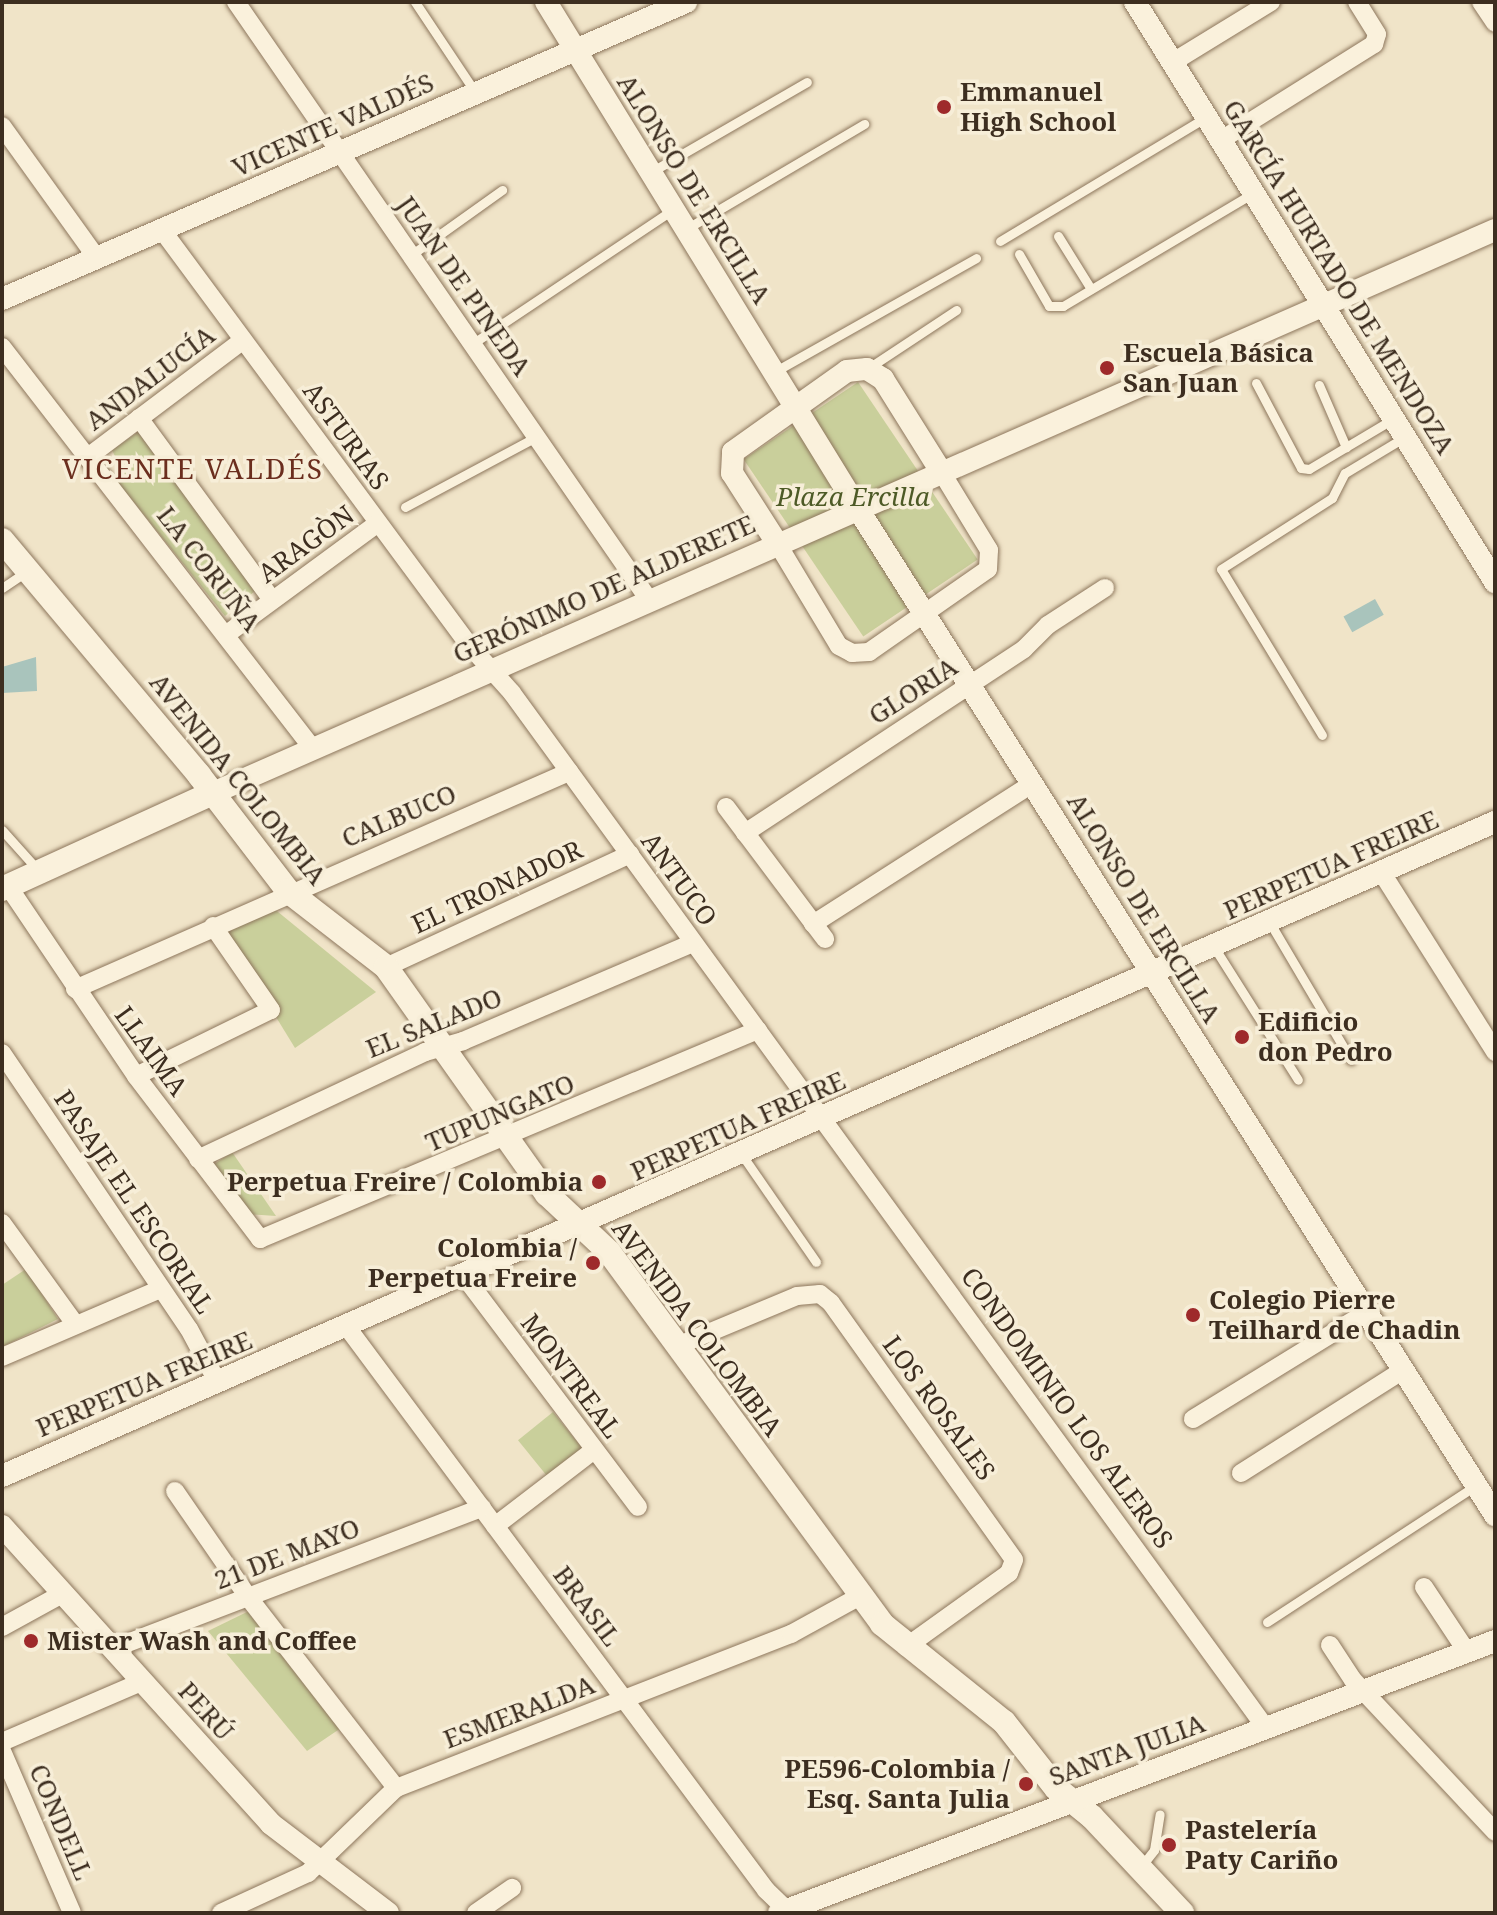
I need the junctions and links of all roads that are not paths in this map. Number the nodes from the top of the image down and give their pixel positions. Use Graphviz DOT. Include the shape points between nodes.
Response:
graph roads {
  1 [pos="236,2"];
  2 [pos="415,2"];
  3 [pos="546,2"];
  4 [pos="686,2"];
  5 [pos="1135,2"];
  6 [pos="1271,2"];
  7 [pos="1357,2"];
  8 [pos="1481,2"];
  9 [pos="1495,23"];
  10 [pos="575,50"];
  11 [pos="1173,62"];
  12 [pos="807,82"];
  13 [pos="476,93"];
  14 [pos="1206,117"];
  15 [pos="864,124"];
  16 [pos="2,126"];
  17 [pos="1221,140"];
  18 [pos="340,152"];
  19 [pos="651,172"];
  20 [pos="502,190"];
  21 [pos="1253,193"];
  22 [pos="673,208"];
  23 [pos="686,229"];
  24 [pos="162,230"];
  25 [pos="1495,230"];
  26 [pos="1058,236"];
  27 [pos="1000,241"];
  28 [pos="1019,254"];
  29 [pos="411,255"];
  30 [pos="97,258"];
  31 [pos="976,258"];
  32 [pos="1091,289"];
  33 [pos="2,299"];
  34 [pos="1322,305"];
  35 [pos="956,310"];
  36 [pos="243,340"];
  37 [pos="472,344"];
  38 [pos="2,347"];
  39 [pos="867,369"];
  40 [pos="774,372"];
  41 [pos="1256,383"];
  42 [pos="1319,385"];
  43 [pos="795,406"];
  44 [pos="139,418"];
  45 [pos="1399,428"];
  46 [pos="536,437"];
  47 [pos="1346,447"];
  48 [pos="88,457"];
  49 [pos="942,473"];
  50 [pos="405,507"];
  51 [pos="858,509"];
  52 [pos="378,523"];
  53 [pos="2,540"];
  54 [pos="777,543"];
  55 [pos="29,570"];
  56 [pos="1495,582"];
  57 [pos="2,588"];
  58 [pos="1105,588"];
  59 [pos="272,600"];
  60 [pos="649,600"];
  61 [pos="925,615"];
  62 [pos="227,634"];
  63 [pos="490,670"];
  64 [pos="970,685"];
  65 [pos="1322,735"];
  66 [pos="313,749"];
  67 [pos="569,772"];
  68 [pos="1032,784"];
  69 [pos="213,793"];
  70 [pos="726,807"];
  71 [pos="1495,822"];
  72 [pos="2,830"];
  73 [pos="745,833"];
  74 [pos="630,854"];
  75 [pos="39,872"];
  76 [pos="1382,873"];
  77 [pos="5,888"];
  78 [pos="288,891"];
  79 [pos="1270,923"];
  80 [pos="813,924"];
  81 [pos="213,926"];
  82 [pos="825,939"];
  83 [pos="693,943"];
  84 [pos="1214,947"];
  85 [pos="386,967"];
  86 [pos="1153,975"];
  87 [pos="75,989"];
  88 [pos="758,1030"];
  89 [pos="443,1047"];
  90 [pos="1495,1052"];
  91 [pos="2,1053"];
  92 [pos="1351,1060"];
  93 [pos="136,1076"];
  94 [pos="1298,1080"];
  95 [pos="824,1119"];
  96 [pos="508,1139"];
  97 [pos="742,1155"];
  98 [pos="198,1159"];
  99 [pos="2,1223"];
  100 [pos="581,1226"];
  101 [pos="260,1239"];
  102 [pos="816,1262"];
  103 [pos="464,1276"];
  104 [pos="161,1289"];
  105 [pos="1367,1312"];
  106 [pos="75,1324"];
  107 [pos="347,1327"];
  108 [pos="677,1346"];
  109 [pos="2,1357"];
  110 [pos="1403,1370"];
  111 [pos="218,1383"];
  112 [pos="1193,1419"];
  113 [pos="594,1450"];
  114 [pos="1241,1473"];
  115 [pos="2,1476"];
  116 [pos="1476,1485"];
  117 [pos="175,1491"];
  118 [pos="638,1507"];
  119 [pos="482,1508"];
  120 [pos="1495,1515"];
  121 [pos="2,1526"];
  122 [pos="495,1526"];
  123 [pos="1424,1587"];
  124 [pos="62,1594"];
  125 [pos="860,1596"];
  126 [pos="248,1597"];
  127 [pos="1267,1622"];
  128 [pos="2,1627"];
  129 [pos="1495,1641"];
  130 [pos="1330,1645"];
  131 [pos="906,1647"];
  132 [pos="112,1649"];
  133 [pos="1467,1652"];
  134 [pos="141,1682"];
  135 [pos="1364,1691"];
  136 [pos="624,1699"];
  137 [pos="1266,1728"];
  138 [pos="2,1742"];
  139 [pos="2,1751"];
  140 [pos="396,1788"];
  141 [pos="1071,1801"];
  142 [pos="1160,1814"];
  143 [pos="1495,1832"];
  144 [pos="319,1864"];
  145 [pos="1140,1868"];
  146 [pos="512,1888"];
  147 [pos="785,1912"];
  148 [pos="72,1913"];
  149 [pos="221,1913"];
  150 [pos="388,1913"];
  151 [pos="476,1913"];
  152 [pos="1182,1913"];
  1 -- 18 [label="street, JUAN DE PINEDA"];
  2 -- 13 [label="lane"];
  3 -- 10 [label="street, ALONSO DE ERCILLA"];
  4 -- 10 [label="street, VICENTE VALDÉS"];
  5 -- 11 [label="street, GARCÍA HURTADO DE MENDOZA"];
  6 -- 11 [label="street"];
  7 -- 17 [label="street" via="1377,34 1374,44"];
  8 -- 9 [label="street"];
  10 -- 13 [label="street, VICENTE VALDÉS"];
  10 -- 19 [label="street, ALONSO DE ERCILLA"];
  11 -- 14 [label="street, GARCÍA HURTADO DE MENDOZA"];
  12 -- 19 [label="lane"];
  13 -- 18 [label="street, VICENTE VALDÉS"];
  14 -- 17 [label="street, GARCÍA HURTADO DE MENDOZA"];
  14 -- 27 [label="lane"];
  15 -- 23 [label="lane"];
  16 -- 30 [label="street"];
  17 -- 21 [label="street, GARCÍA HURTADO DE MENDOZA"];
  18 -- 24 [label="street, VICENTE VALDÉS"];
  18 -- 29 [label="street, JUAN DE PINEDA"];
  19 -- 22 [label="street, ALONSO DE ERCILLA"];
  20 -- 29 [label="lane"];
  21 -- 32 [label="lane"];
  21 -- 34 [label="street, GARCÍA HURTADO DE MENDOZA"];
  22 -- 23 [label="street, ALONSO DE ERCILLA"];
  22 -- 37 [label="lane"];
  23 -- 40 [label="street, ALONSO DE ERCILLA"];
  24 -- 30 [label="street, VICENTE VALDÉS"];
  24 -- 36 [label="street, ASTURIAS"];
  25 -- 34 [label="street, GERÓNIMO DE ALDERETE"];
  26 -- 32 [label="lane"];
  28 -- 32 [label="lane" via="1049,306 1063,306"];
  29 -- 37 [label="street, JUAN DE PINEDA"];
  30 -- 33 [label="street, VICENTE VALDÉS"];
  31 -- 40 [label="lane"];
  34 -- 45 [label="street, GARCÍA HURTADO DE MENDOZA"];
  34 -- 49 [label="street, GERÓNIMO DE ALDERETE"];
  35 -- 39 [label="lane"];
  36 -- 44 [label="street, ANDALUCÍA"];
  36 -- 52 [label="street, ASTURIAS"];
  37 -- 46 [label="street, JUAN DE PINEDA"];
  38 -- 48 [label="street, LA CORUÑA"];
  39 -- 43 [label="street" via="847,371"];
  39 -- 49 [label="street" via="883,379"];
  40 -- 43 [label="street, ALONSO DE ERCILLA"];
  41 -- 47 [label="lane" via="1295,465 1309,469"];
  42 -- 47 [label="lane"];
  43 -- 51 [label="street, ALONSO DE ERCILLA"];
  43 -- 54 [label="street" via="737,446 730,459 732,473"];
  44 -- 48 [label="street, ANDALUCÍA"];
  44 -- 59 [label="street"];
  45 -- 47 [label="lane"];
  45 -- 56 [label="street, GARCÍA HURTADO DE MENDOZA"];
  45 -- 65 [label="lane" via="1345,473 1332,498 1221,569"];
  46 -- 50 [label="lane"];
  46 -- 60 [label="street, JUAN DE PINEDA"];
  48 -- 62 [label="street, LA CORUÑA"];
  49 -- 51 [label="street, GERÓNIMO DE ALDERETE"];
  49 -- 61 [label="street" via="989,550 990,563 980,578"];
  51 -- 54 [label="street, GERÓNIMO DE ALDERETE"];
  51 -- 61 [label="street, ALONSO DE ERCILLA"];
  52 -- 59 [label="street, ARAGÒN"];
  52 -- 63 [label="street, ASTURIAS"];
  53 -- 55 [label="main road, AVENIDA COLOMBIA"];
  54 -- 60 [label="street, GERÓNIMO DE ALDERETE"];
  54 -- 61 [label="street" via="845,650 869,652"];
  55 -- 57 [label="lane"];
  55 -- 69 [label="main road, AVENIDA COLOMBIA"];
  58 -- 64 [label="street, GLORIA"];
  59 -- 62 [label="street, ARAGÒN"];
  60 -- 63 [label="street, GERÓNIMO DE ALDERETE"];
  61 -- 64 [label="street, ALONSO DE ERCILLA"];
  62 -- 66 [label="street, LA CORUÑA"];
  63 -- 66 [label="street, GERÓNIMO DE ALDERETE"];
  63 -- 67 [label="street, ANTUCO"];
  64 -- 68 [label="street, ALONSO DE ERCILLA"];
  64 -- 73 [label="street, GLORIA"];
  66 -- 69 [label="street, GERÓNIMO DE ALDERETE"];
  67 -- 74 [label="street, ANTUCO"];
  67 -- 78 [label="street, CALBUCO"];
  68 -- 80 [label="street"];
  68 -- 86 [label="street, ALONSO DE ERCILLA"];
  69 -- 75 [label="main road, GERÓNIMO DE ALDERETE"];
  69 -- 78 [label="main road, AVENIDA COLOMBIA"];
  70 -- 73 [label="street"];
  71 -- 76 [label="street, PERPETUA FREIRE"];
  72 -- 75 [label="lane"];
  73 -- 80 [label="street"];
  74 -- 83 [label="street, ANTUCO"];
  74 -- 85 [label="street, EL TRONADOR"];
  75 -- 77 [label="main road, GERÓNIMO DE ALDERETE"];
  76 -- 79 [label="street, PERPETUA FREIRE"];
  76 -- 90 [label="street"];
  77 -- 87 [label="street, LLAIMA"];
  78 -- 81 [label="street, CALBUCO"];
  78 -- 85 [label="main road, AVENIDA COLOMBIA"];
  79 -- 84 [label="street, PERPETUA FREIRE"];
  79 -- 92 [label="lane"];
  80 -- 82 [label="street"];
  81 -- 87 [label="street, CALBUCO"];
  81 -- 93 [label="street" via="271,1010"];
  83 -- 88 [label="street, ANTUCO"];
  83 -- 89 [label="street, EL SALADO"];
  84 -- 86 [label="street, PERPETUA FREIRE"];
  84 -- 94 [label="lane"];
  85 -- 89 [label="main road, AVENIDA COLOMBIA"];
  86 -- 95 [label="street, PERPETUA FREIRE"];
  86 -- 105 [label="street, ALONSO DE ERCILLA"];
  87 -- 93 [label="street, LLAIMA"];
  88 -- 95 [label="street, ANTUCO"];
  88 -- 96 [label="street, TUPUNGATO"];
  89 -- 96 [label="main road, AVENIDA COLOMBIA"];
  89 -- 98 [label="street, EL SALADO"];
  91 -- 104 [label="street, PASAJE EL ESCORIAL"];
  93 -- 98 [label="street, LLAIMA"];
  95 -- 97 [label="street, PERPETUA FREIRE"];
  95 -- 137 [label="street, CONDOMINIO LOS ALEROS"];
  96 -- 100 [label="main road, AVENIDA COLOMBIA" via="554,1203"];
  96 -- 101 [label="street, TUPUNGATO"];
  97 -- 100 [label="street, PERPETUA FREIRE"];
  97 -- 102 [label="lane"];
  98 -- 101 [label="street, LLAIMA"];
  99 -- 106 [label="street"];
  100 -- 103 [label="street, PERPETUA FREIRE"];
  100 -- 108 [label="main road, AVENIDA COLOMBIA" via="602,1243"];
  103 -- 107 [label="street, PERPETUA FREIRE"];
  103 -- 113 [label="street, MONTREAL"];
  104 -- 106 [label="street"];
  104 -- 111 [label="street, PASAJE EL ESCORIAL"];
  105 -- 110 [label="street, ALONSO DE ERCILLA"];
  105 -- 112 [label="street"];
  106 -- 109 [label="street"];
  107 -- 111 [label="street, PERPETUA FREIRE"];
  107 -- 119 [label="street, BRASIL"];
  108 -- 125 [label="main road, AVENIDA COLOMBIA"];
  108 -- 131 [label="street, LOS ROSALES" via="815,1293 831,1303 1014,1560 1009,1573"];
  110 -- 114 [label="street"];
  110 -- 116 [label="street, ALONSO DE ERCILLA"];
  111 -- 115 [label="street, PERPETUA FREIRE"];
  113 -- 118 [label="street, MONTREAL"];
  113 -- 122 [label="street"];
  116 -- 120 [label="street, ALONSO DE ERCILLA"];
  116 -- 127 [label="lane"];
  117 -- 126 [label="street"];
  119 -- 122 [label="street, BRASIL"];
  119 -- 126 [label="street, 21 DE MAYO"];
  121 -- 124 [label="street, PERÚ"];
  122 -- 136 [label="street, BRASIL"];
  123 -- 133 [label="street"];
  124 -- 128 [label="street"];
  124 -- 132 [label="street, PERÚ"];
  125 -- 131 [label="main road, AVENIDA COLOMBIA"];
  125 -- 136 [label="street, ESMERALDA" via="791,1634"];
  126 -- 132 [label="street, 21 DE MAYO"];
  126 -- 140 [label="street"];
  129 -- 133 [label="street, SANTA JULIA"];
  130 -- 135 [label="street"];
  131 -- 141 [label="main road, AVENIDA COLOMBIA" via="987,1705"];
  132 -- 134 [label="street, PERÚ"];
  133 -- 135 [label="street, SANTA JULIA"];
  134 -- 138 [label="street"];
  134 -- 144 [label="street, PERÚ" via="271,1824"];
  135 -- 137 [label="street, SANTA JULIA"];
  135 -- 143 [label="street"];
  136 -- 140 [label="street, ESMERALDA"];
  136 -- 147 [label="street, BRASIL"];
  137 -- 141 [label="street, SANTA JULIA"];
  139 -- 148 [label="street, CONDELL"];
  140 -- 144 [label="street, ESMERALDA"];
  141 -- 145 [label="main road, AVENIDA COLOMBIA"];
  141 -- 147 [label="street, SANTA JULIA"];
  142 -- 145 [label="lane" via="1154,1850"];
  144 -- 149 [label="street, ESMERALDA" via="298,1880"];
  144 -- 150 [label="street, PERÚ"];
  145 -- 152 [label="main road, AVENIDA COLOMBIA"];
  146 -- 151 [label="street"];
}
